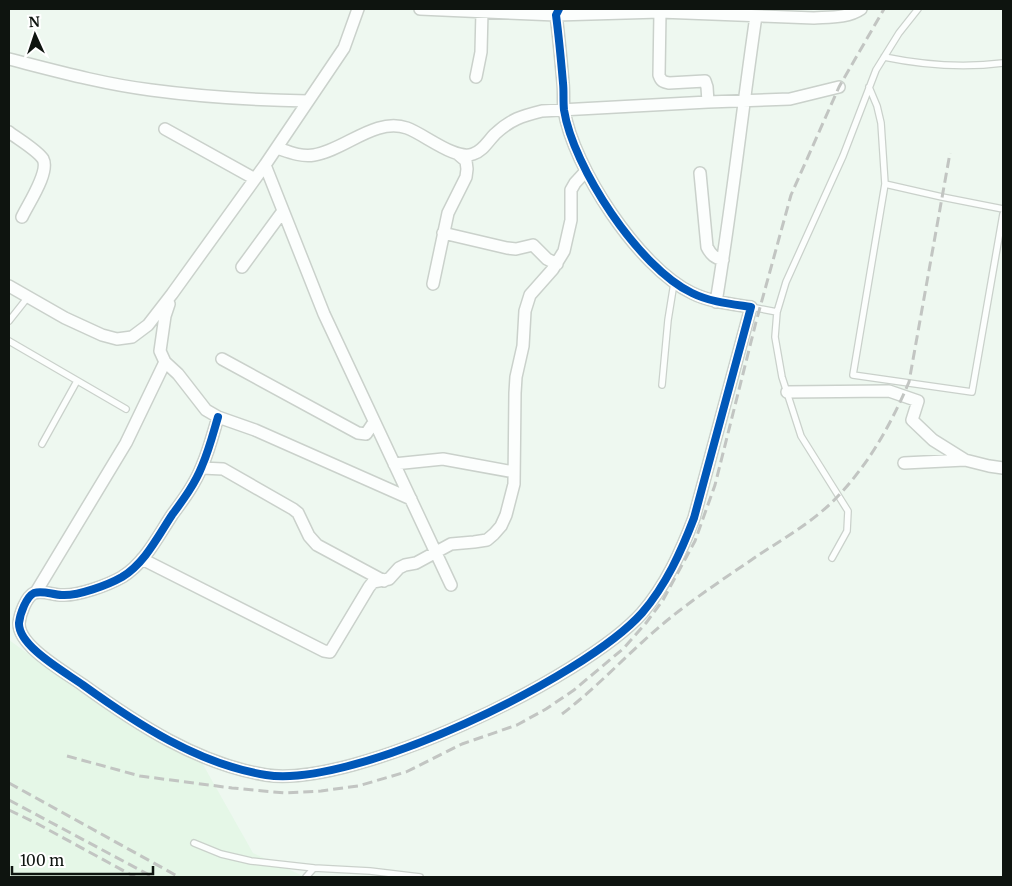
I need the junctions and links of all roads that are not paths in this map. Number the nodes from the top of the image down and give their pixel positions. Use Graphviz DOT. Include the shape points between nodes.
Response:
graph roads {
  1 [pos="358,9"];
  2 [pos="420,9"];
  3 [pos="861,9"];
  4 [pos="918,9"];
  5 [pos="482,11"];
  6 [pos="682,11"];
  7 [pos="558,12"];
  8 [pos="660,12"];
  9 [pos="756,16"];
  10 [pos="884,57"];
  11 [pos="9,59"];
  12 [pos="1003,63"];
  13 [pos="476,77"];
  14 [pos="839,87"];
  15 [pos="869,87"];
  16 [pos="744,100"];
  17 [pos="308,101"];
  18 [pos="708,102"];
  19 [pos="564,110"];
  20 [pos="164,129"];
  21 [pos="9,132"];
  22 [pos="277,148"];
  23 [pos="459,155"];
  24 [pos="265,165"];
  25 [pos="586,171"];
  26 [pos="700,173"];
  27 [pos="255,179"];
  28 [pos="885,184"];
  29 [pos="1003,209"];
  30 [pos="283,211"];
  31 [pos="1003,214"];
  32 [pos="22,217"];
  33 [pos="443,233"];
  34 [pos="723,260"];
  35 [pos="557,264"];
  36 [pos="242,267"];
  37 [pos="674,283"];
  38 [pos="433,284"];
  39 [pos="9,286"];
  40 [pos="172,294"];
  41 [pos="28,297"];
  42 [pos="716,302"];
  43 [pos="751,307"];
  44 [pos="776,312"];
  45 [pos="9,321"];
  46 [pos="9,341"];
  47 [pos="222,359"];
  48 [pos="165,362"];
  49 [pos="77,381"];
  50 [pos="662,385"];
  51 [pos="787,392"];
  52 [pos="126,409"];
  53 [pos="218,417"];
  54 [pos="374,422"];
  55 [pos="42,444"];
  56 [pos="965,460"];
  57 [pos="904,463"];
  58 [pos="394,464"];
  59 [pos="202,468"];
  60 [pos="1003,468"];
  61 [pos="514,472"];
  62 [pos="411,499"];
  63 [pos="435,552"];
  64 [pos="832,558"];
  65 [pos="142,559"];
  66 [pos="384,581"];
  67 [pos="451,585"];
  68 [pos="36,592"];
  69 [pos="194,843"];
  70 [pos="314,868"];
  71 [pos="306,877"];
  72 [pos="420,877"];
  1 -- 17 [label="street" via="344,48"];
  2 -- 5 [label="street"];
  3 -- 9 [label="street" via="838,17"];
  4 -- 10 [label="lane"];
  5 -- 7 [label="street"];
  5 -- 13 [label="street"];
  6 -- 8 [label="street"];
  6 -- 9 [label="street"];
  7 -- 8 [label="street"];
  7 -- 19 [label="street"];
  8 -- 18 [label="street" via="660,80 669,83 704,81"];
  9 -- 16 [label="street"];
  10 -- 12 [label="lane" via="937,64"];
  10 -- 15 [label="lane"];
  11 -- 17 [label="street" via="149,90 226,99"];
  14 -- 16 [label="street" via="790,99"];
  15 -- 28 [label="lane" via="881,123"];
  15 -- 44 [label="lane"];
  16 -- 18 [label="street"];
  16 -- 34 [label="street"];
  17 -- 22 [label="street"];
  18 -- 19 [label="street"];
  19 -- 23 [label="street" via="518,116 472,155"];
  19 -- 25 [label="street"];
  20 -- 27 [label="street"];
  21 -- 32 [label="street" via="36,152 43,160 45,170"];
  22 -- 23 [label="street" via="296,155 314,155 378,128 396,126 408,128"];
  22 -- 24 [label="street"];
  23 -- 33 [label="street" via="466,161 466,177 448,213"];
  24 -- 27 [label="street"];
  24 -- 30 [label="street"];
  25 -- 35 [label="street" via="571,190 569,233"];
  25 -- 37 [label="street" via="630,239"];
  26 -- 34 [label="street" via="707,247 711,254"];
  27 -- 40 [label="street"];
  28 -- 29 [label="lane"];
  28 -- 31 [label="lane" via="853,375 972,392"];
  30 -- 36 [label="street"];
  30 -- 54 [label="street" via="324,314"];
  33 -- 35 [label="street" via="507,248 533,245"];
  33 -- 38 [label="street"];
  34 -- 42 [label="street"];
  35 -- 61 [label="street" via="530,295 525,311 523,346 516,377"];
  37 -- 42 [label="street" via="692,294"];
  37 -- 50 [label="lane"];
  39 -- 41 [label="street"];
  40 -- 41 [label="street" via="148,326 132,337 117,339 65,318"];
  40 -- 48 [label="street" via="160,338 160,351"];
  41 -- 45 [label="lane"];
  42 -- 43 [label="street"];
  43 -- 44 [label="lane"];
  43 -- 68 [label="street" via="694,518 677,559 642,613 610,642 561,674 505,704 400,750 310,775 277,776 230,767 198,755 118,710 29,645 21,635 20,615 30,596"];
  44 -- 51 [label="lane" via="775,337"];
  46 -- 49 [label="lane"];
  47 -- 54 [label="street" via="358,433 366,434"];
  48 -- 53 [label="street" via="206,410"];
  48 -- 68 [label="street" via="126,443"];
  49 -- 52 [label="lane"];
  49 -- 55 [label="lane"];
  51 -- 56 [label="street" via="889,392 903,395 918,401 912,420 933,440"];
  51 -- 64 [label="lane" via="801,436 848,511 847,531"];
  53 -- 59 [label="street"];
  53 -- 62 [label="street" via="255,430"];
  54 -- 58 [label="street"];
  56 -- 57 [label="street"];
  56 -- 60 [label="street"];
  58 -- 61 [label="street" via="443,459"];
  58 -- 62 [label="street"];
  59 -- 65 [label="street"];
  59 -- 66 [label="street" via="223,469 293,509 317,545"];
  61 -- 63 [label="street" via="506,515 494,534 487,540 451,544"];
  62 -- 63 [label="street"];
  63 -- 66 [label="street" via="399,568"];
  63 -- 67 [label="street"];
  65 -- 66 [label="street" via="328,652 334,649 369,587 373,582"];
  65 -- 68 [label="street" via="121,577 73,595"];
  69 -- 70 [label="lane" via="251,862"];
  70 -- 71 [label="lane"];
  70 -- 72 [label="lane"];
}
